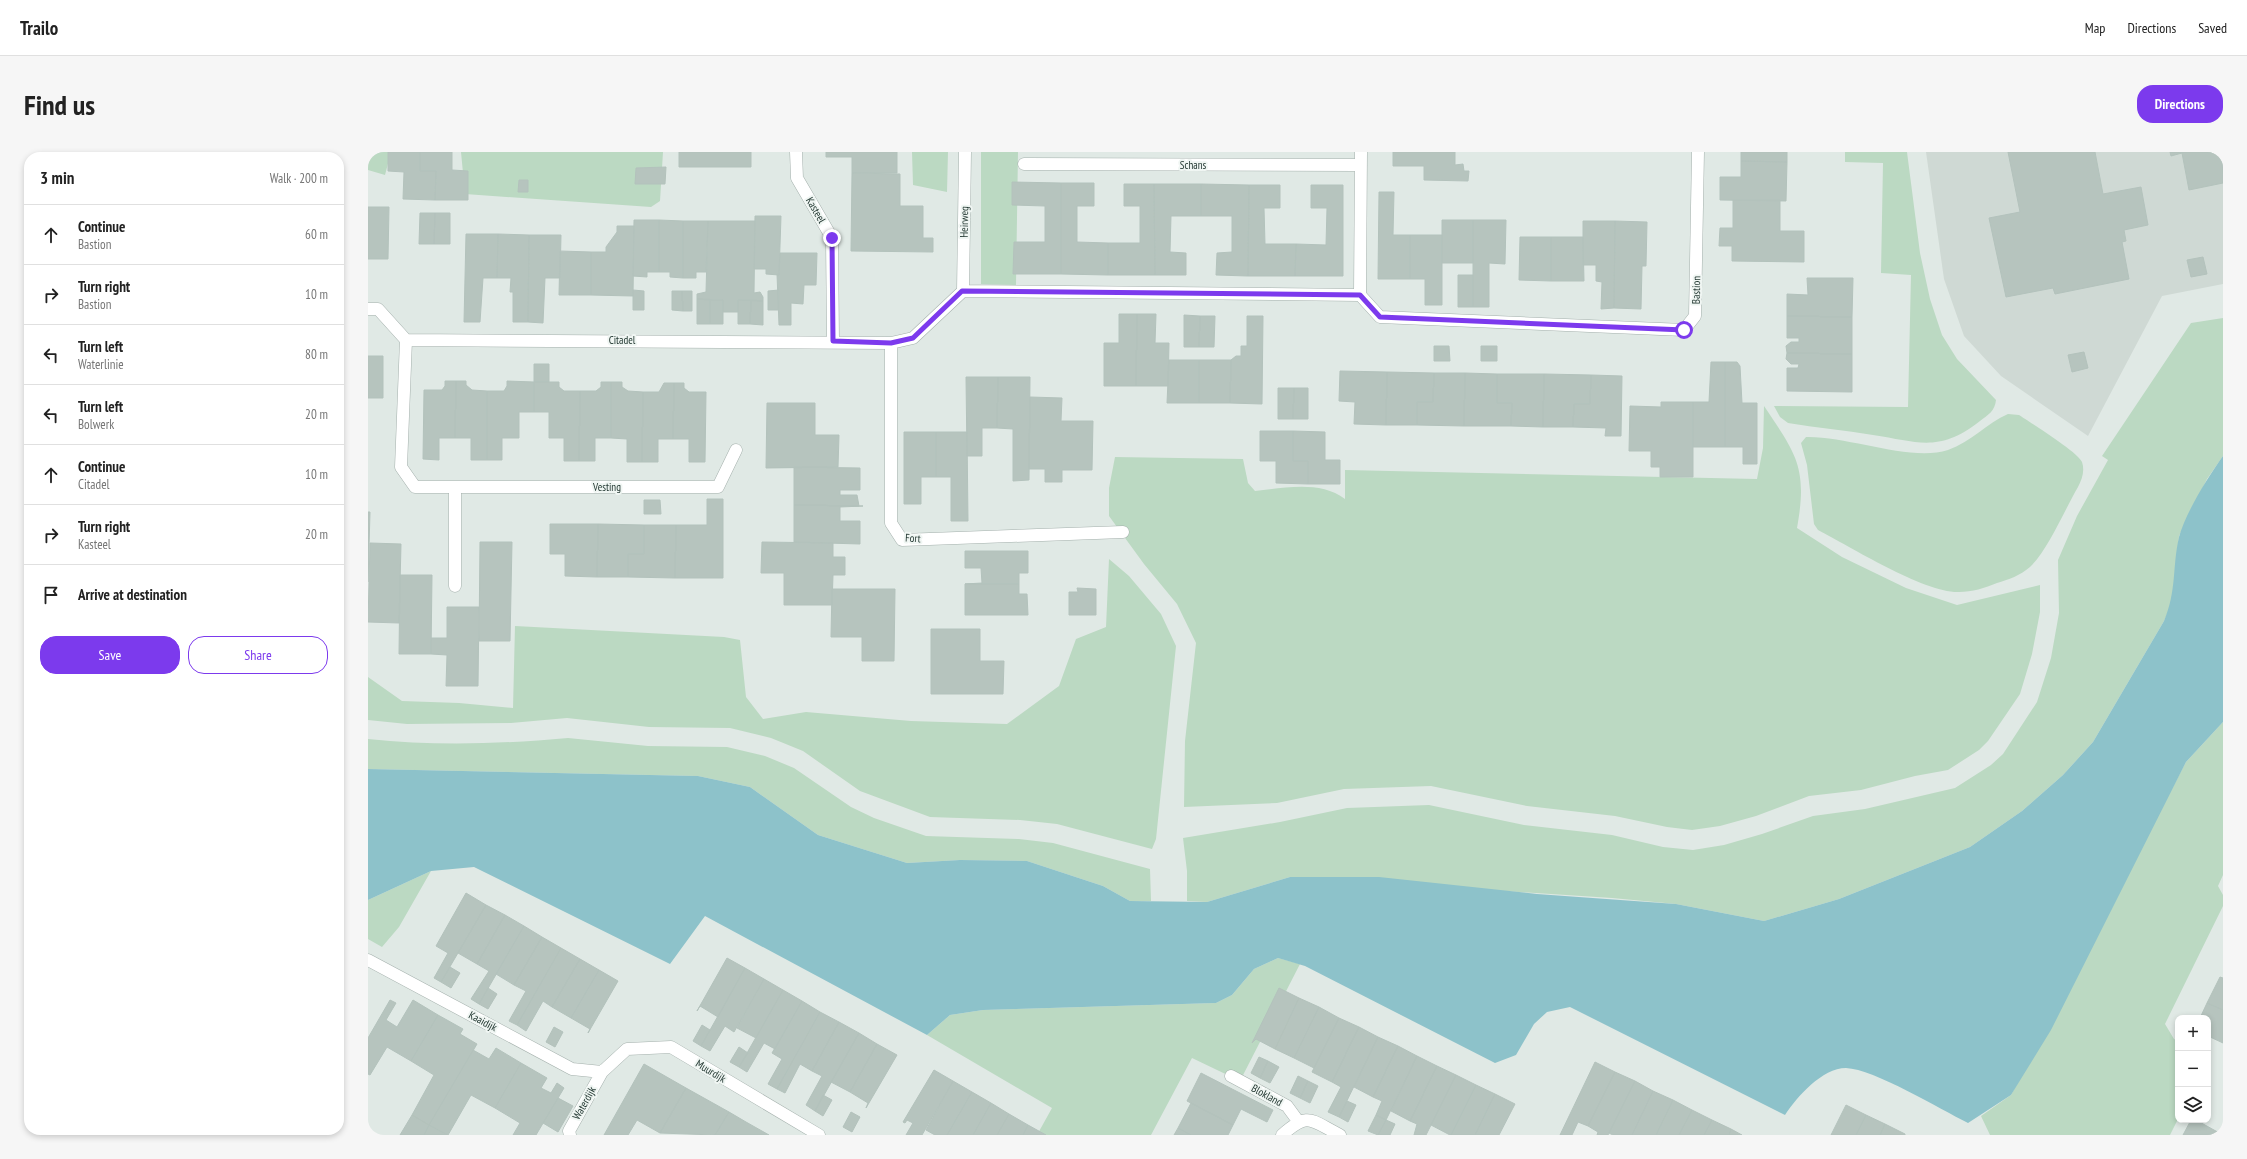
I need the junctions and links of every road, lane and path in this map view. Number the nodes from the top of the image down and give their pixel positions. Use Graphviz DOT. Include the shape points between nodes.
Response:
graph roads {
  1 [pos="796,152"];
  2 [pos="965,152"];
  3 [pos="1361,152"];
  4 [pos="1698,152"];
  5 [pos="1024,164"];
  6 [pos="1361,165"];
  7 [pos="962,291"];
  8 [pos="1360,295"];
  9 [pos="368,309"];
  10 [pos="406,340"];
  11 [pos="833,341"];
  12 [pos="891,343"];
  13 [pos="736,450"];
  14 [pos="455,488"];
  15 [pos="1123,532"];
  16 [pos="455,586"];
  17 [pos="368,960"];
  18 [pos="602,1072"];
  19 [pos="1231,1076"];
  20 [pos="1298,1121"];
  21 [pos="570,1135"];
  22 [pos="819,1135"];
  23 [pos="1282,1135"];
  24 [pos="1340,1135"];
  1 -- 11 [label="street, Kasteel" via="797,178 832,238"];
  2 -- 7 [label="street, Heirweg"];
  3 -- 6 [label="street"];
  4 -- 8 [label="street, Bastion" via="1695,316 1684,330 1380,317"];
  5 -- 6 [label="street, Schans"];
  6 -- 8 [label="street"];
  7 -- 8 [label="street"];
  7 -- 12 [label="street, Citadel" via="913,338"];
  9 -- 10 [label="street" via="378,309"];
  10 -- 11 [label="street, Citadel"];
  10 -- 14 [label="street, Vesting" via="401,467 415,487"];
  11 -- 12 [label="street, Citadel"];
  12 -- 15 [label="street, Fort" via="891,523 902,540"];
  13 -- 14 [label="street, Vesting" via="718,487"];
  14 -- 16 [label="street"];
  17 -- 18 [label="street, Kaaidijk" via="572,1069"];
  18 -- 21 [label="street, Waterdijk" via="569,1131"];
  18 -- 22 [label="street, Muurdijk" via="627,1049 671,1047"];
  19 -- 20 [label="street, Blokland" via="1287,1106"];
  20 -- 23 [label="street"];
  20 -- 24 [label="street" via="1309,1120"];
}
